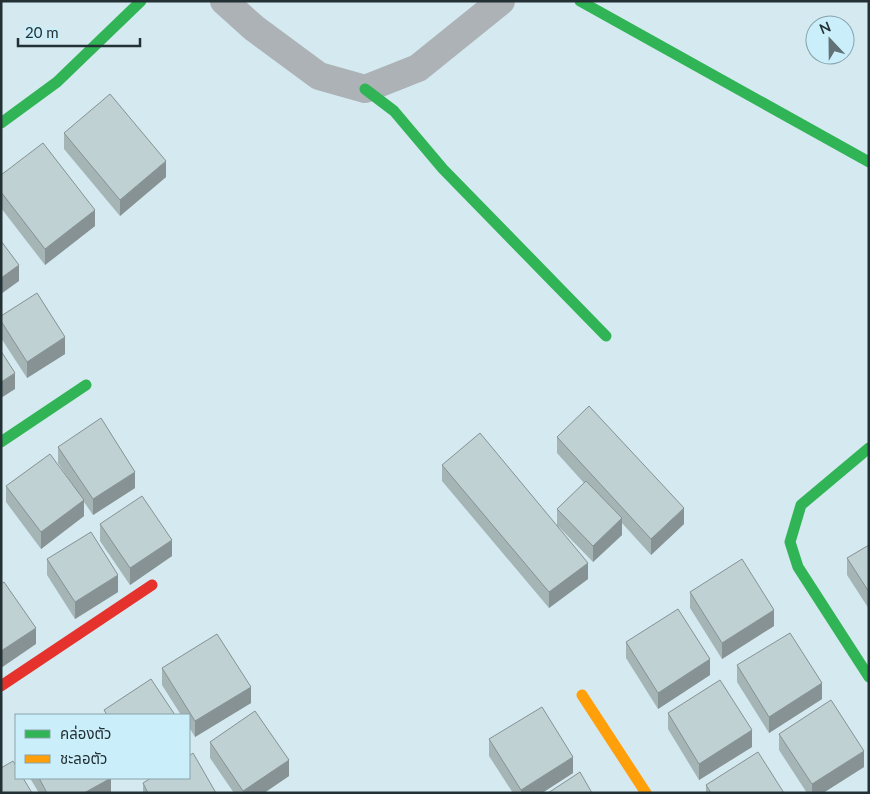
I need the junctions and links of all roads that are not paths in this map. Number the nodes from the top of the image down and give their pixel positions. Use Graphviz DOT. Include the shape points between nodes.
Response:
graph roads {
  1 [pos="141,1"];
  2 [pos="224,1"];
  3 [pos="502,1"];
  4 [pos="580,1"];
  5 [pos="365,89"];
  6 [pos="1,123"];
  7 [pos="869,162"];
  8 [pos="606,336"];
  9 [pos="86,385"];
  10 [pos="1,442"];
  11 [pos="869,448"];
  12 [pos="152,585"];
  13 [pos="869,676"];
  14 [pos="1,686"];
  15 [pos="582,695"];
  16 [pos="646,793"];
  1 -- 6 [label="street" via="57,82"];
  2 -- 5 [label="street" via="254,28 319,76"];
  3 -- 5 [label="street" via="418,68"];
  4 -- 7 [label="street"];
  5 -- 8 [label="street" via="394,111 444,169"];
  9 -- 10 [label="street"];
  11 -- 13 [label="street" via="800,504 790,542 798,568"];
  12 -- 14 [label="street"];
  15 -- 16 [label="street"];
}
